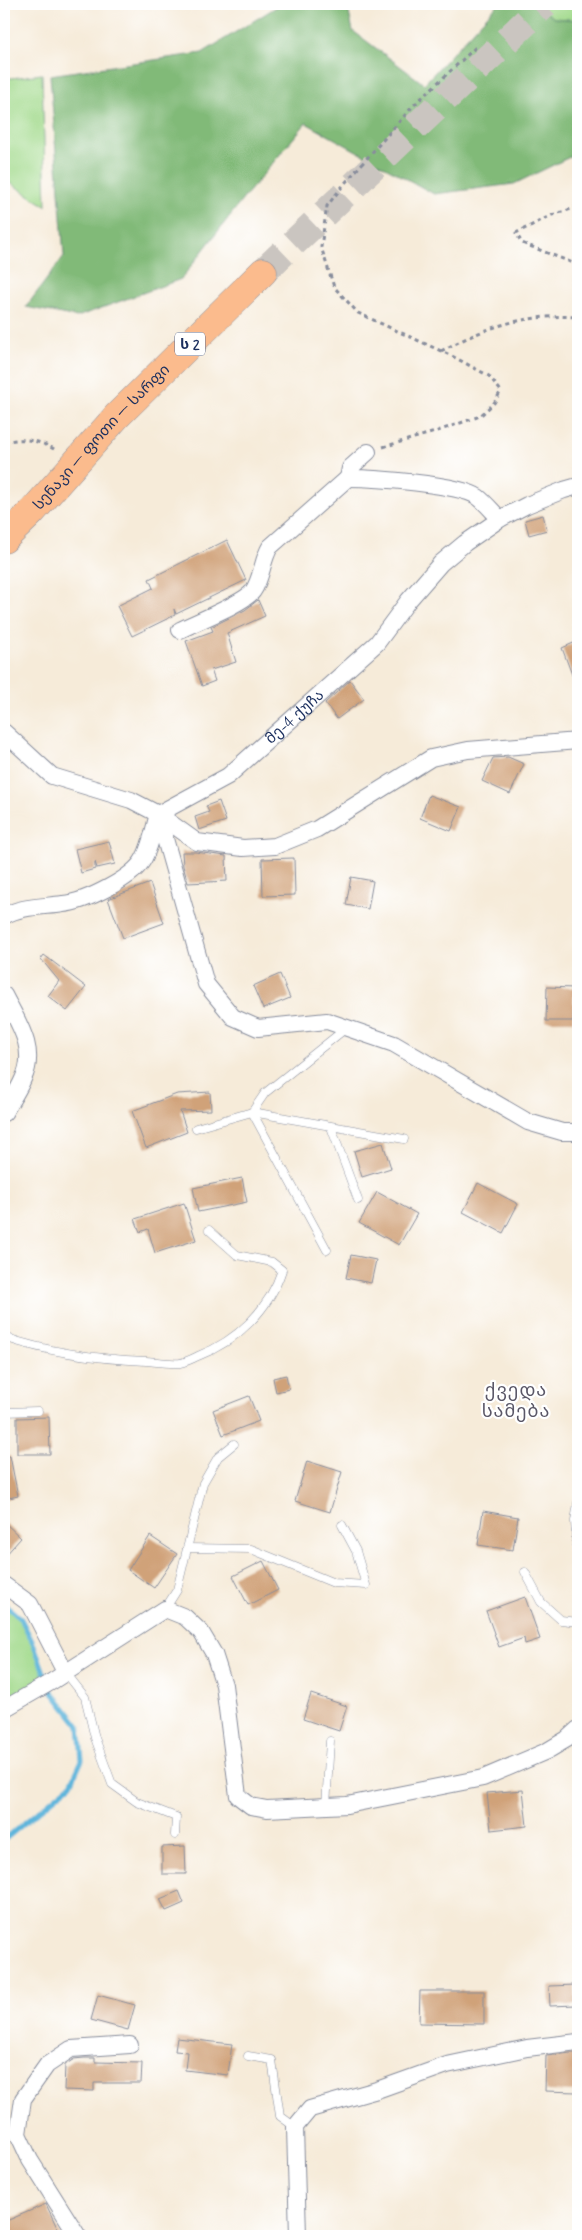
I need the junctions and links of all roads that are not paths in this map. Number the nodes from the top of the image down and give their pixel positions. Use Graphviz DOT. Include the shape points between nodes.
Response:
graph roads {
  1 [pos="263,272"];
  2 [pos="368,452"];
  3 [pos="348,478"];
  4 [pos="578,486"];
  5 [pos="500,519"];
  6 [pos="4,539"];
  7 [pos="180,630"];
  8 [pos="4,732"];
  9 [pos="578,741"];
  10 [pos="158,814"];
  11 [pos="4,916"];
  12 [pos="4,995"];
  13 [pos="346,1027"];
  14 [pos="252,1112"];
  15 [pos="4,1113"];
  16 [pos="331,1127"];
  17 [pos="196,1128"];
  18 [pos="578,1132"];
  19 [pos="404,1139"];
  20 [pos="358,1200"];
  21 [pos="209,1230"];
  22 [pos="327,1250"];
  23 [pos="4,1337"];
  24 [pos="38,1411"];
  25 [pos="4,1412"];
  26 [pos="234,1444"];
  27 [pos="578,1504"];
  28 [pos="342,1525"];
  29 [pos="188,1548"];
  30 [pos="578,1568"];
  31 [pos="525,1572"];
  32 [pos="4,1585"];
  33 [pos="166,1609"];
  34 [pos="578,1622"];
  35 [pos="65,1672"];
  36 [pos="4,1709"];
  37 [pos="578,1729"];
  38 [pos="330,1741"];
  39 [pos="326,1806"];
  40 [pos="175,1835"];
  41 [pos="578,2042"];
  42 [pos="130,2045"];
  43 [pos="248,2056"];
  44 [pos="295,2127"];
  45 [pos="78,2236"];
  46 [pos="298,2236"];
  1 -- 6 [label="highway, სენაკი — ფოთი — სარფი / ს 2" via="117,416"];
  2 -- 3 [label="street" via="350,468"];
  3 -- 5 [label="street" via="374,478 462,491 478,497"];
  3 -- 7 [label="street" via="270,547 252,591 241,600"];
  4 -- 5 [label="street, მე-4 ქუჩა"];
  5 -- 10 [label="street, მე-4 ქუჩა" via="441,563 377,643 228,776"];
  8 -- 10 [label="street" via="52,776 132,800"];
  9 -- 10 [label="street" via="468,750 431,758 317,829 275,846 243,848 197,842"];
  10 -- 11 [label="street" via="144,859 118,882 76,903 14,910"];
  10 -- 13 [label="street" via="206,984 232,1017 258,1028 327,1021"];
  12 -- 15 [label="street" via="28,1044 28,1060 24,1077"];
  13 -- 14 [label="lane" via="265,1092"];
  13 -- 18 [label="street" via="394,1044 528,1122 562,1132"];
  14 -- 16 [label="lane"];
  14 -- 17 [label="lane"];
  14 -- 22 [label="lane"];
  16 -- 19 [label="lane"];
  16 -- 20 [label="lane"];
  21 -- 23 [label="lane" via="237,1255 272,1262 282,1270 267,1303 239,1334 216,1349 181,1363 109,1359 35,1348"];
  24 -- 25 [label="lane"];
  26 -- 29 [label="lane" via="218,1457 203,1483"];
  27 -- 30 [label="lane" via="575,1521"];
  28 -- 29 [label="lane" via="356,1551 366,1585 334,1583 251,1549"];
  29 -- 33 [label="lane" via="177,1590"];
  31 -- 34 [label="lane" via="541,1602 561,1620"];
  32 -- 35 [label="street" via="30,1604"];
  33 -- 35 [label="street"];
  33 -- 39 [label="street" via="185,1617 201,1632 214,1654 224,1685 238,1796 251,1806 267,1809"];
  35 -- 36 [label="street"];
  35 -- 40 [label="lane" via="85,1697 95,1738 112,1784 137,1802 176,1817"];
  37 -- 39 [label="street" via="547,1751 483,1778 347,1805"];
  38 -- 39 [label="lane"];
  41 -- 44 [label="street" via="527,2048 448,2065 310,2109"];
  42 -- 45 [label="street" via="71,2050 48,2065 23,2098 18,2134 30,2160"];
  43 -- 44 [label="lane" via="272,2060 280,2116"];
  44 -- 46 [label="street"];
}
